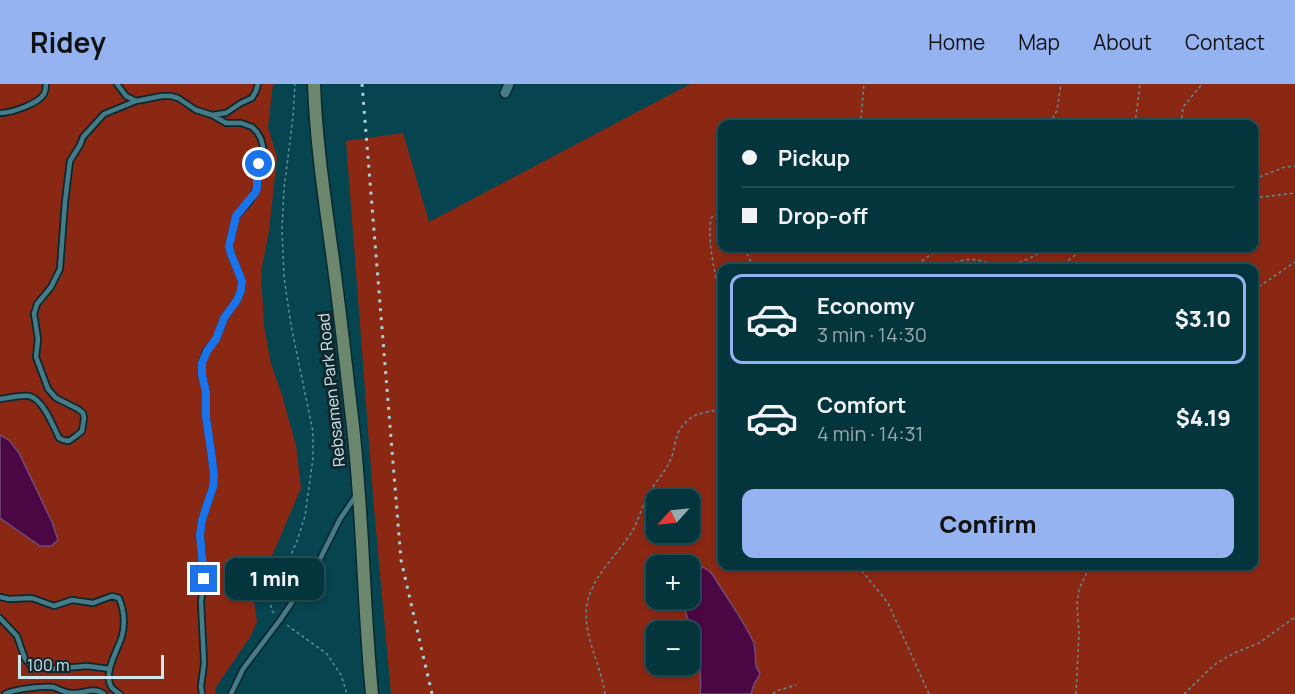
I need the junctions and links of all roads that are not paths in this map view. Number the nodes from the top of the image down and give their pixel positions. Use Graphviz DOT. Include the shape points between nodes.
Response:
graph roads {
  1 [pos="46,84"];
  2 [pos="117,84"];
  3 [pos="258,84"];
  4 [pos="314,84"];
  5 [pos="136,101"];
  6 [pos="0,113"];
  7 [pos="212,115"];
  8 [pos="0,399"];
  9 [pos="358,492"];
  10 [pos="0,597"];
  11 [pos="0,618"];
  12 [pos="110,669"];
  13 [pos="5,694"];
  14 [pos="104,694"];
  15 [pos="120,694"];
  16 [pos="202,694"];
  17 [pos="231,694"];
  18 [pos="372,694"];
  1 -- 6 [label="lane" via="41,97 10,113"];
  2 -- 5 [label="lane"];
  3 -- 7 [label="lane" via="252,98 226,113"];
  4 -- 9 [label="street, Rebsamen Park Road"];
  5 -- 7 [label="lane" via="171,96"];
  5 -- 8 [label="lane" via="99,118 83,136 70,161 60,268 34,309 36,357 48,389 82,413 82,430 69,441 63,441 34,398"];
  7 -- 16 [label="lane" via="226,123 252,127 263,147 257,188 236,216 229,246 242,281 241,290 202,363 214,477 200,535 204,579"];
  9 -- 17 [label="lane" via="316,567 243,669"];
  9 -- 18 [label="street, Rebsamen Park Road"];
  10 -- 12 [label="lane" via="32,598 54,606 72,600 93,603 112,596 119,598 124,620"];
  11 -- 12 [label="lane" via="17,636 31,666"];
  12 -- 15 [label="lane" via="112,687"];
  13 -- 14 [label="lane" via="47,687 70,693 89,690"];
}
